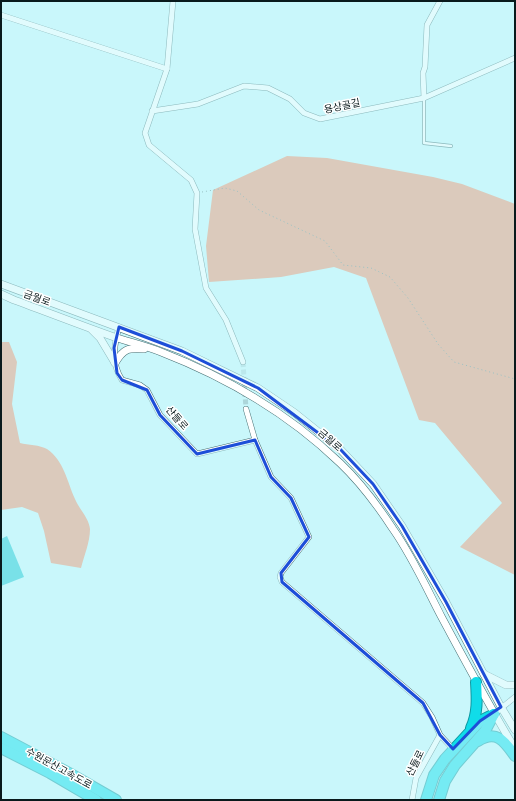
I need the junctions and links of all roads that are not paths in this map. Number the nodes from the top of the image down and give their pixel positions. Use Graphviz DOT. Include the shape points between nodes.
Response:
graph roads {
  1 [pos="173,1"];
  2 [pos="440,1"];
  3 [pos="1,14"];
  4 [pos="515,58"];
  5 [pos="167,69"];
  6 [pos="424,98"];
  7 [pos="152,111"];
  8 [pos="451,146"];
  9 [pos="1,284"];
  10 [pos="1,294"];
  11 [pos="119,327"];
  12 [pos="91,328"];
  13 [pos="116,337"];
  14 [pos="157,350"];
  15 [pos="243,362"];
  16 [pos="116,363"];
  17 [pos="246,409"];
  18 [pos="255,440"];
  19 [pos="484,674"];
  20 [pos="476,682"];
  21 [pos="515,685"];
  22 [pos="515,697"];
  23 [pos="498,711"];
  24 [pos="515,730"];
  25 [pos="470,731"];
  26 [pos="440,735"];
  27 [pos="1,737"];
  28 [pos="470,747"];
  29 [pos="1,748"];
  30 [pos="453,749"];
  31 [pos="515,749"];
  32 [pos="515,756"];
  33 [pos="96,800"];
  34 [pos="116,800"];
  35 [pos="412,800"];
  36 [pos="426,800"];
  37 [pos="439,800"];
  1 -- 5 [label="street"];
  2 -- 6 [label="street" via="427,25"];
  3 -- 5 [label="street"];
  4 -- 6 [label="street, 용상골길"];
  5 -- 7 [label="street"];
  6 -- 7 [label="street, 용상골길" via="320,119 304,113 290,99 268,88 244,86 198,104"];
  6 -- 8 [label="lane" via="424,143"];
  7 -- 15 [label="street" via="145,132 150,145 191,180 197,193 196,229 206,288 226,320"];
  9 -- 11 [label="main road, 금월로"];
  10 -- 12 [label="main road, 금월로"];
  11 -- 13 [label="street, 산들로"];
  11 -- 19 [label="main road, 금월로" via="182,351 258,388 295,413 341,450 373,484 402,526"];
  12 -- 13 [label="main road, 금월로"];
  12 -- 16 [label="main road"];
  13 -- 14 [label="main road, 금월로"];
  13 -- 16 [label="street, 산들로"];
  14 -- 16 [label="main road" via="128,349 120,354"];
  14 -- 20 [label="main road, 금월로" via="236,386 264,402 293,422 342,464 394,530"];
  16 -- 18 [label="street, 산들로" via="117,373 122,380 140,385 147,390 160,415 197,454"];
  17 -- 18 [label="street"];
  18 -- 26 [label="street" via="271,478 291,498 309,537 281,573 282,582 423,703"];
  19 -- 21 [label="main road" via="506,684"];
  19 -- 23 [label="main road, 금월로"];
  20 -- 23 [label="main road, 금월로"];
  20 -- 25 [label="highway" via="476,712"];
  22 -- 23 [label="street"];
  23 -- 24 [label="main road, 금월로"];
  23 -- 25 [label="highway"];
  23 -- 28 [label="highway" via="485,731"];
  23 -- 31 [label="main road, 금월로"];
  25 -- 30 [label="highway"];
  26 -- 30 [label="street"];
  26 -- 35 [label="street, 산들로" via="416,778"];
  27 -- 34 [label="highway, 수원문산고속도로"];
  28 -- 32 [label="highway" via="483,738 497,737 503,740"];
  28 -- 37 [label="highway" via="445,781"];
  29 -- 33 [label="highway, 수원문산고속도로"];
  30 -- 36 [label="highway" via="434,775"];
}
